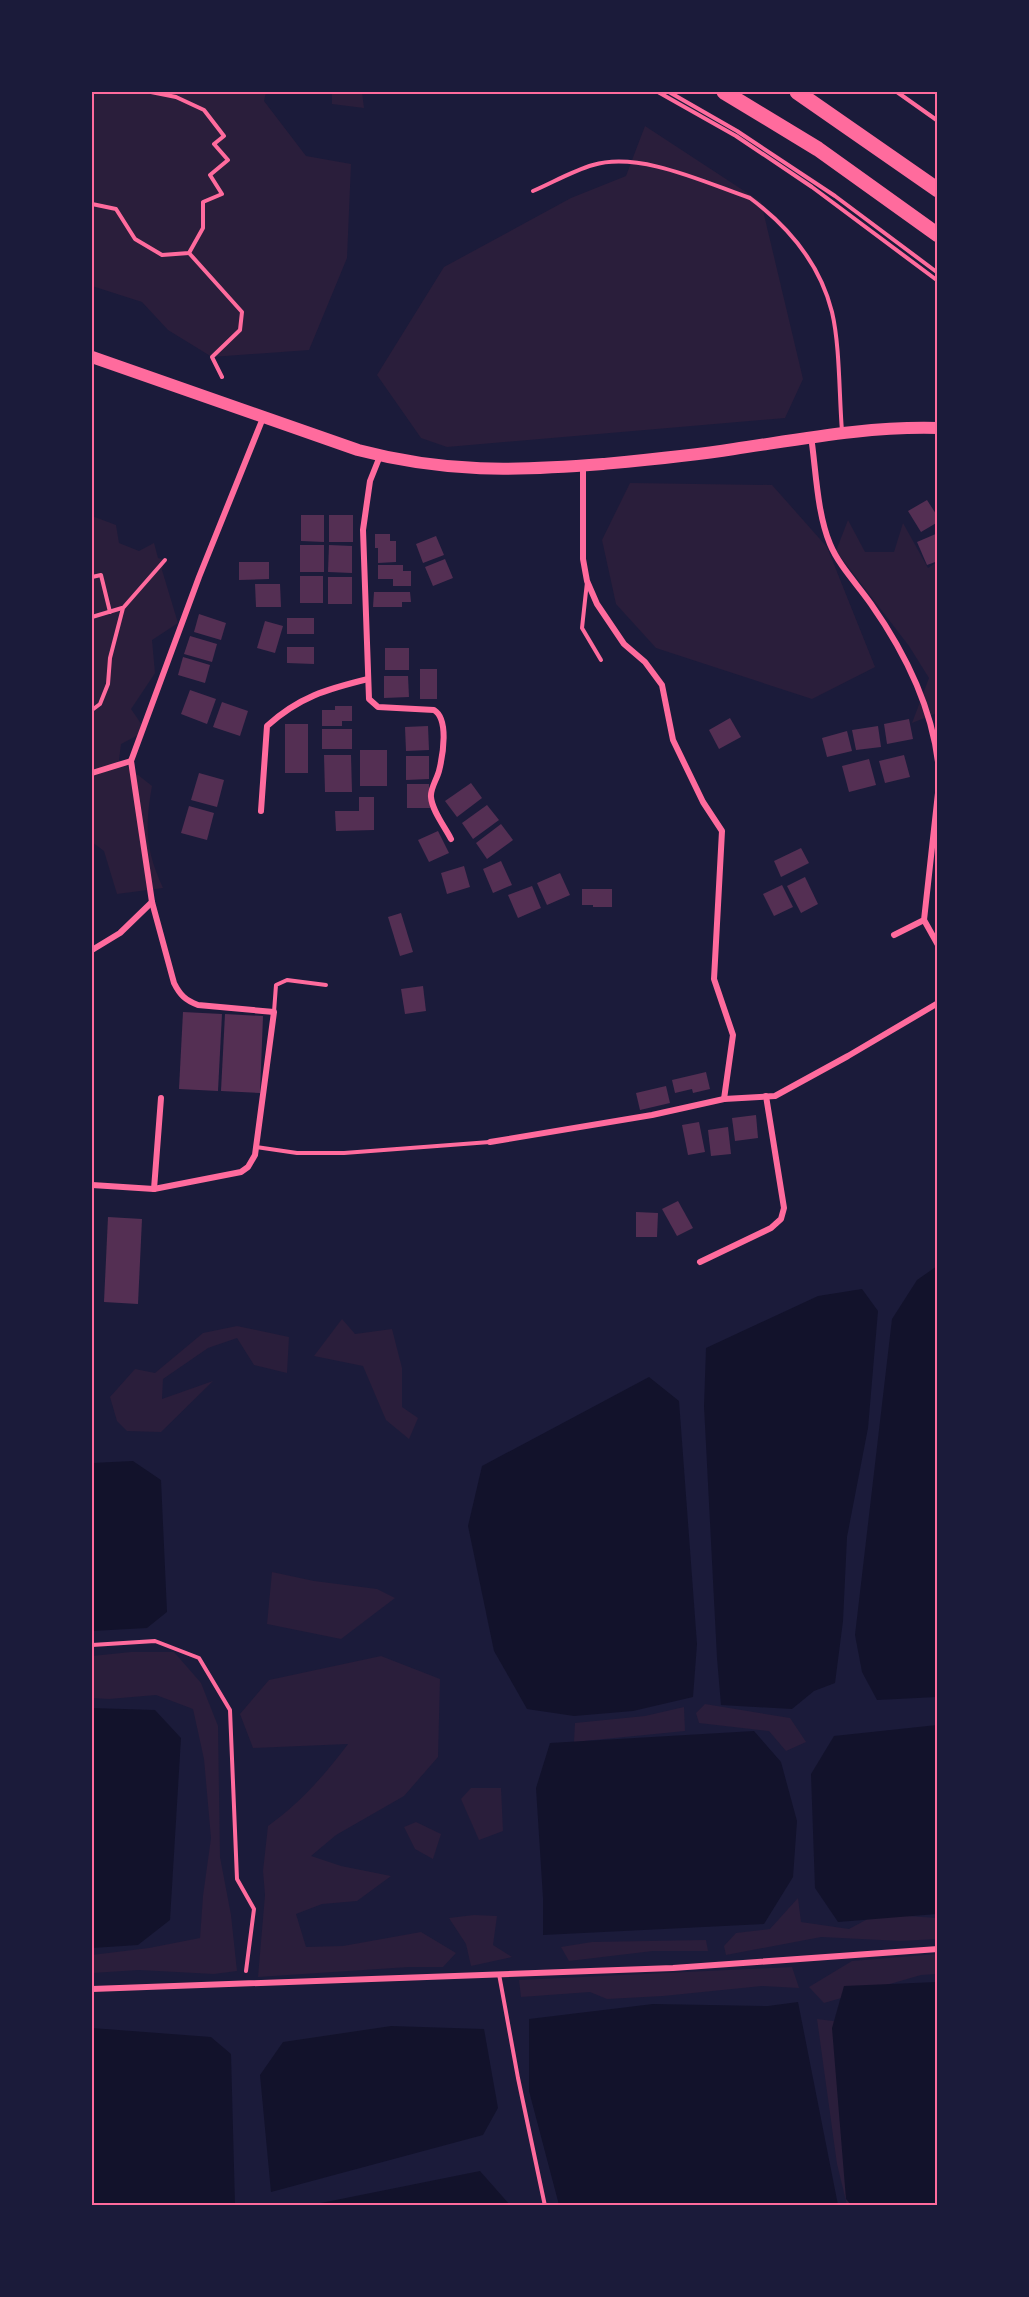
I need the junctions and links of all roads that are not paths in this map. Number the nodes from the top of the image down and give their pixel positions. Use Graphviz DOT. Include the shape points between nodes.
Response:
graph roads {
  1 [pos="724,92"];
  2 [pos="797,92"];
  3 [pos="938,190"];
  4 [pos="533,191"];
  5 [pos="938,235"];
  6 [pos="92,357"];
  7 [pos="263,418"];
  8 [pos="938,428"];
  9 [pos="842,432"];
  10 [pos="811,436"];
  11 [pos="380,456"];
  12 [pos="583,465"];
  13 [pos="587,581"];
  14 [pos="601,660"];
  15 [pos="368,679"];
  16 [pos="131,761"];
  17 [pos="938,762"];
  18 [pos="92,773"];
  19 [pos="938,793"];
  20 [pos="261,811"];
  21 [pos="451,839"];
  22 [pos="152,902"];
  23 [pos="924,920"];
  24 [pos="894,935"];
  25 [pos="938,945"];
  26 [pos="92,950"];
  27 [pos="326,985"];
  28 [pos="938,1003"];
  29 [pos="274,1012"];
  30 [pos="766,1096"];
  31 [pos="161,1098"];
  32 [pos="724,1099"];
  33 [pos="490,1142"];
  34 [pos="256,1147"];
  35 [pos="92,1185"];
  36 [pos="153,1189"];
  37 [pos="700,1262"];
  38 [pos="938,1949"];
  39 [pos="500,1974"];
  40 [pos="92,1989"];
  41 [pos="545,2205"];
  1 -- 5 [label="highway" via="818,148"];
  2 -- 3 [label="highway"];
  4 -- 9 [label="lane" via="593,165 650,164 750,198 763,208 786,228 806,255 828,300 834,327"];
  6 -- 7 [label="main road"];
  7 -- 11 [label="main road"];
  7 -- 16 [label="street"];
  8 -- 9 [label="main road"];
  9 -- 10 [label="main road"];
  10 -- 12 [label="main road" via="702,454"];
  10 -- 17 [label="street" via="830,544 880,617 910,672 929,718"];
  11 -- 12 [label="main road" via="485,470"];
  11 -- 15 [label="street" via="370,481 363,530"];
  12 -- 13 [label="street" via="583,559"];
  13 -- 14 [label="lane" via="582,628"];
  13 -- 32 [label="street" via="597,604 624,644 645,662 662,685 673,740 722,831 714,979 733,1035"];
  15 -- 20 [label="street" via="323,690 285,710 267,726"];
  15 -- 21 [label="street" via="369,699 378,707 434,710 441,717 444,727 439,770 430,795"];
  16 -- 18 [label="street"];
  16 -- 22 [label="street"];
  19 -- 23 [label="street"];
  22 -- 26 [label="street" via="120,933"];
  22 -- 29 [label="street" via="174,983 186,1001"];
  23 -- 24 [label="street"];
  23 -- 25 [label="street"];
  27 -- 29 [label="lane" via="281,982 274,992"];
  28 -- 30 [label="street" via="775,1096"];
  29 -- 34 [label="street"];
  30 -- 32 [label="street"];
  30 -- 37 [label="street" via="784,1209 781,1219 771,1228"];
  31 -- 36 [label="street"];
  32 -- 33 [label="street"];
  33 -- 34 [label="lane" via="344,1153"];
  34 -- 36 [label="street" via="252,1163 241,1172"];
  35 -- 36 [label="street"];
  38 -- 39 [label="street" via="674,1968"];
  39 -- 40 [label="street"];
  39 -- 41 [label="lane"];
}
